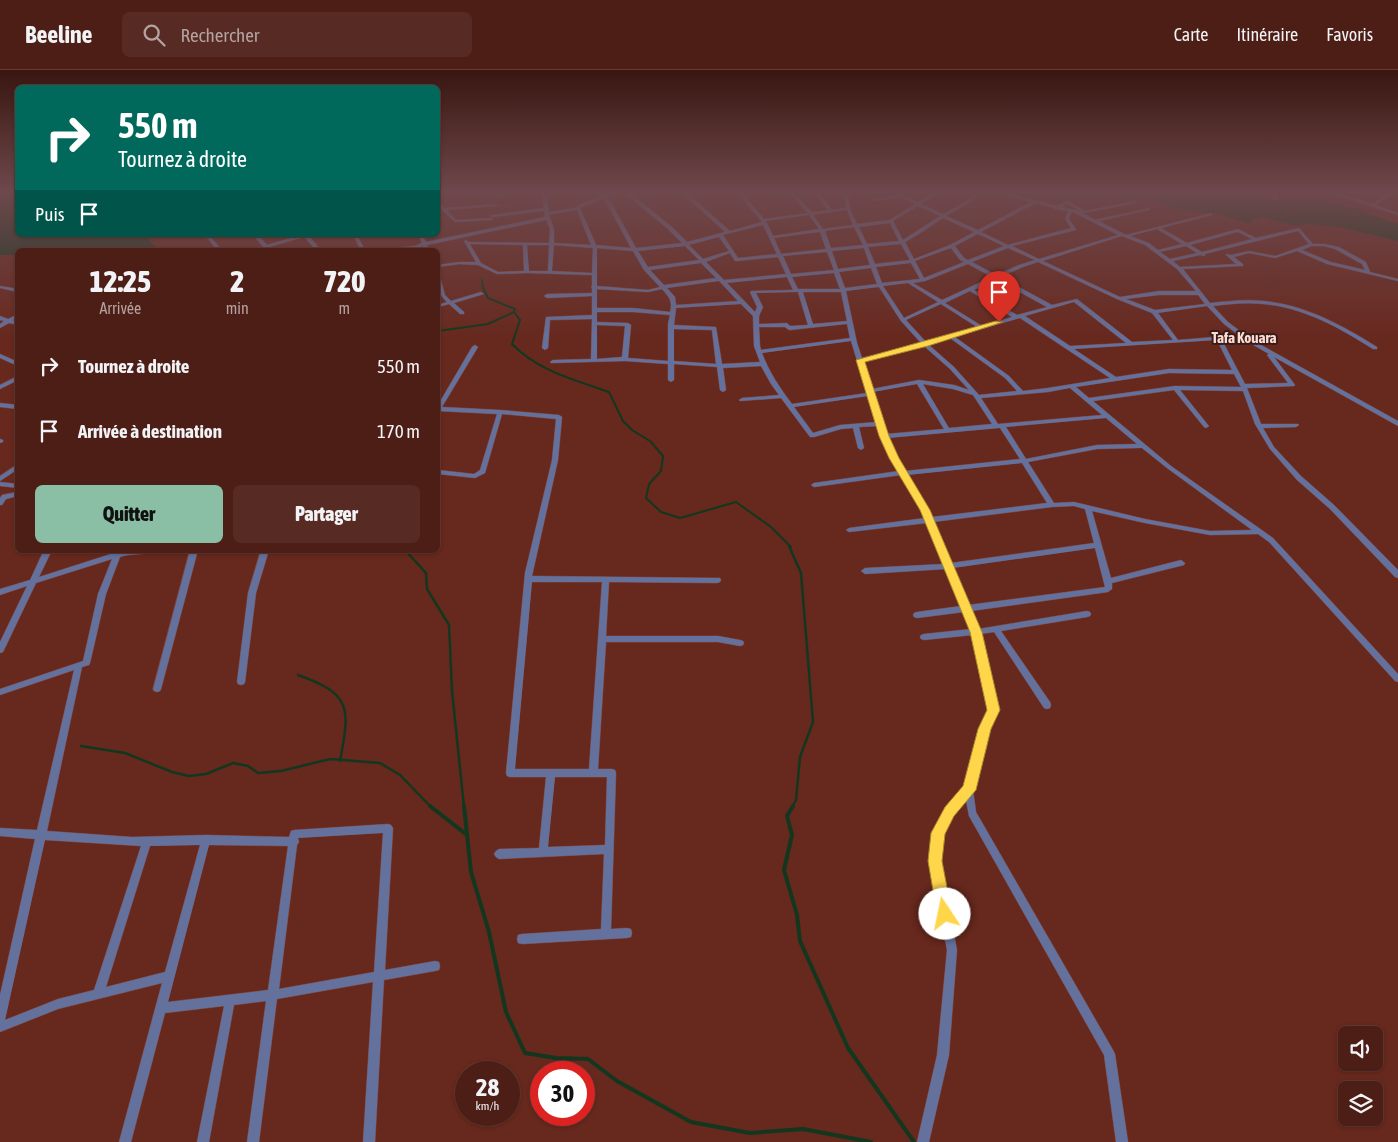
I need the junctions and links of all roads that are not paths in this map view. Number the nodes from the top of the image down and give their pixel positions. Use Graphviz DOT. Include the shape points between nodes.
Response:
graph roads {
  1 [pos="288,241"];
  2 [pos="423,241"];
  3 [pos="439,241"];
  4 [pos="591,241"];
  5 [pos="630,241"];
  6 [pos="683,241"];
  7 [pos="696,241"];
  8 [pos="724,241"];
  9 [pos="773,241"];
  10 [pos="825,241"];
  11 [pos="863,241"];
  12 [pos="960,241"];
  13 [pos="998,241"];
  14 [pos="1027,241"];
  15 [pos="1104,241"];
  16 [pos="1141,241"];
  17 [pos="1179,241"];
  18 [pos="1200,241"];
  19 [pos="1245,241"];
  20 [pos="1309,241"];
  21 [pos="902,242"];
  22 [pos="468,243"];
  23 [pos="525,243"];
  24 [pos="424,244"];
  25 [pos="552,244"];
  26 [pos="686,244"];
  27 [pos="1186,245"];
  28 [pos="1312,245"];
  29 [pos="952,246"];
  30 [pos="1008,246"];
  31 [pos="416,247"];
  32 [pos="866,247"];
  33 [pos="267,248"];
  34 [pos="405,248"];
  35 [pos="426,248"];
  36 [pos="594,248"];
  37 [pos="633,249"];
  38 [pos="1220,250"];
  39 [pos="1298,250"];
  40 [pos="828,251"];
  41 [pos="1158,251"];
  42 [pos="730,252"];
  43 [pos="1203,254"];
  44 [pos="779,256"];
  45 [pos="1230,257"];
  46 [pos="1170,260"];
  47 [pos="703,261"];
  48 [pos="912,261"];
  49 [pos="1038,261"];
  50 [pos="968,262"];
  51 [pos="479,264"];
  52 [pos="440,266"];
  53 [pos="873,266"];
  54 [pos="1179,268"];
  55 [pos="646,269"];
  56 [pos="836,271"];
  57 [pos="527,272"];
  58 [pos="550,272"];
  59 [pos="1368,273"];
  60 [pos="593,274"];
  61 [pos="787,275"];
  62 [pos="997,277"];
  63 [pos="721,280"];
  64 [pos="923,280"];
  65 [pos="1398,280"];
  66 [pos="909,282"];
  67 [pos="440,285"];
  68 [pos="880,286"];
  69 [pos="0,287"];
  70 [pos="593,287"];
  71 [pos="664,287"];
  72 [pos="969,289"];
  73 [pos="15,290"];
  74 [pos="798,290"];
  75 [pos="843,290"];
  76 [pos="1200,293"];
  77 [pos="481,294"];
  78 [pos="593,294"];
  79 [pos="547,296"];
  80 [pos="1119,298"];
  81 [pos="452,302"];
  82 [pos="742,302"];
  83 [pos="941,302"];
  84 [pos="440,305"];
  85 [pos="1208,305"];
  86 [pos="674,307"];
  87 [pos="1052,307"];
  88 [pos="595,310"];
  89 [pos="1154,312"];
  90 [pos="462,313"];
  91 [pos="671,314"];
  92 [pos="756,316"];
  93 [pos="15,317"];
  94 [pos="1019,317"];
  95 [pos="0,318"];
  96 [pos="9,320"];
  97 [pos="594,320"];
  98 [pos="903,320"];
  99 [pos="850,322"];
  100 [pos="15,323"];
  101 [pos="811,325"];
  102 [pos="0,326"];
  103 [pos="756,326"];
  104 [pos="671,327"];
  105 [pos="982,328"];
  106 [pos="1244,336"];
  107 [pos="951,337"];
  108 [pos="1218,337"];
  109 [pos="853,339"];
  110 [pos="1176,340"];
  111 [pos="925,344"];
  112 [pos="1130,344"];
  113 [pos="475,347"];
  114 [pos="545,348"];
  115 [pos="1070,348"];
  116 [pos="1374,348"];
  117 [pos="759,352"];
  118 [pos="1270,354"];
  119 [pos="0,356"];
  120 [pos="594,360"];
  121 [pos="625,360"];
  122 [pos="860,360"];
  123 [pos="553,362"];
  124 [pos="15,363"];
  125 [pos="671,363"];
  126 [pos="763,364"];
  127 [pos="720,366"];
  128 [pos="1236,372"];
  129 [pos="1115,379"];
  130 [pos="15,380"];
  131 [pos="672,380"];
  132 [pos="919,382"];
  133 [pos="1072,386"];
  134 [pos="0,387"];
  135 [pos="1244,387"];
  136 [pos="1176,388"];
  137 [pos="723,390"];
  138 [pos="870,392"];
  139 [pos="1021,392"];
  140 [pos="977,395"];
  141 [pos="783,396"];
  142 [pos="742,400"];
  143 [pos="1088,400"];
  144 [pos="0,405"];
  145 [pos="15,406"];
  146 [pos="440,406"];
  147 [pos="790,406"];
  148 [pos="440,409"];
  149 [pos="500,412"];
  150 [pos="1107,416"];
  151 [pos="880,424"];
  152 [pos="1296,424"];
  153 [pos="1398,424"];
  154 [pos="856,426"];
  155 [pos="999,426"];
  156 [pos="1206,426"];
  157 [pos="1259,426"];
  158 [pos="948,431"];
  159 [pos="884,436"];
  160 [pos="1145,446"];
  161 [pos="861,448"];
  162 [pos="1024,461"];
  163 [pos="15,468"];
  164 [pos="440,472"];
  165 [pos="903,473"];
  166 [pos="0,479"];
  167 [pos="0,484"];
  168 [pos="814,485"];
  169 [pos="15,486"];
  170 [pos="15,495"];
  171 [pos="0,503"];
  172 [pos="1052,505"];
  173 [pos="1088,508"];
  174 [pos="928,520"];
  175 [pos="849,530"];
  176 [pos="1259,532"];
  177 [pos="1097,545"];
  178 [pos="47,553"];
  179 [pos="115,553"];
  180 [pos="118,553"];
  181 [pos="193,553"];
  182 [pos="264,553"];
  183 [pos="1181,563"];
  184 [pos="948,566"];
  185 [pos="865,571"];
  186 [pos="1398,575"];
  187 [pos="529,579"];
  188 [pos="606,579"];
  189 [pos="717,580"];
  190 [pos="1108,581"];
  191 [pos="33,583"];
  192 [pos="0,592"];
  193 [pos="966,608"];
  194 [pos="1087,614"];
  195 [pos="917,615"];
  196 [pos="996,629"];
  197 [pos="976,632"];
  198 [pos="924,637"];
  199 [pos="602,639"];
  200 [pos="740,643"];
  201 [pos="0,650"];
  202 [pos="79,665"];
  203 [pos="1398,679"];
  204 [pos="241,682"];
  205 [pos="156,689"];
  206 [pos="0,692"];
  207 [pos="1047,705"];
  208 [pos="550,773"];
  209 [pos="593,773"];
  210 [pos="969,790"];
  211 [pos="0,832"];
  212 [pos="39,836"];
  213 [pos="206,840"];
  214 [pos="147,841"];
  215 [pos="294,842"];
  216 [pos="609,849"];
  217 [pos="542,852"];
  218 [pos="499,854"];
  219 [pos="627,933"];
  220 [pos="606,934"];
  221 [pos="522,939"];
  222 [pos="434,966"];
  223 [pos="169,976"];
  224 [pos="379,976"];
  225 [pos="98,994"];
  226 [pos="272,995"];
  227 [pos="230,1000"];
  228 [pos="161,1008"];
  229 [pos="0,1019"];
  230 [pos="0,1027"];
  231 [pos="125,1142"];
  232 [pos="203,1142"];
  233 [pos="253,1142"];
  234 [pos="369,1142"];
  235 [pos="923,1142"];
  236 [pos="1122,1142"];
  1 -- 33 [label="street"];
  2 -- 24 [label="street"];
  3 -- 24 [label="street"];
  4 -- 36 [label="street"];
  5 -- 37 [label="street"];
  6 -- 26 [label="street"];
  7 -- 26 [label="street"];
  8 -- 42 [label="street"];
  9 -- 44 [label="street"];
  10 -- 40 [label="street"];
  11 -- 32 [label="street"];
  12 -- 29 [label="street"];
  13 -- 30 [label="street"];
  14 -- 30 [label="street"];
  15 -- 49 [label="street"];
  16 -- 41 [label="street"];
  17 -- 27 [label="street"];
  18 -- 27 [label="street"];
  19 -- 38 [label="street"];
  20 -- 28 [label="street"];
  21 -- 32 [label="street"];
  21 -- 48 [label="street"];
  22 -- 23 [label="street"];
  22 -- 51 [label="street"];
  23 -- 25 [label="street"];
  23 -- 57 [label="street"];
  24 -- 31 [label="street"];
  24 -- 35 [label="street"];
  25 -- 36 [label="street"];
  25 -- 58 [label="street"];
  26 -- 37 [label="street"];
  26 -- 47 [label="street"];
  27 -- 41 [label="street"];
  27 -- 43 [label="street"];
  28 -- 39 [label="street"];
  28 -- 59 [label="street" via="1337,248 1364,263"];
  29 -- 48 [label="street"];
  29 -- 50 [label="street"];
  30 -- 49 [label="street"];
  30 -- 50 [label="street"];
  31 -- 34 [label="street"];
  32 -- 40 [label="street"];
  32 -- 53 [label="street"];
  36 -- 37 [label="street"];
  36 -- 60 [label="street"];
  37 -- 55 [label="street"];
  38 -- 43 [label="street"];
  38 -- 45 [label="street"];
  39 -- 45 [label="street" via="1275,257 1249,252"];
  39 -- 59 [label="street" via="1319,260"];
  40 -- 44 [label="street"];
  40 -- 56 [label="street"];
  41 -- 46 [label="street"];
  42 -- 44 [label="street" via="737,260"];
  42 -- 47 [label="street"];
  43 -- 46 [label="street"];
  44 -- 61 [label="street"];
  45 -- 54 [label="street" via="1241,265"];
  46 -- 54 [label="street"];
  47 -- 55 [label="street"];
  47 -- 63 [label="street"];
  48 -- 53 [label="street"];
  48 -- 64 [label="street"];
  49 -- 62 [label="street"];
  49 -- 80 [label="street"];
  50 -- 62 [label="street"];
  50 -- 64 [label="street"];
  51 -- 52 [label="street"];
  51 -- 57 [label="street" via="497,273"];
  53 -- 56 [label="street"];
  53 -- 68 [label="street"];
  54 -- 76 [label="street"];
  55 -- 71 [label="street"];
  56 -- 61 [label="street"];
  56 -- 75 [label="street"];
  57 -- 58 [label="street"];
  58 -- 60 [label="street"];
  59 -- 65 [label="street"];
  60 -- 70 [label="street"];
  61 -- 63 [label="street"];
  61 -- 74 [label="street"];
  62 -- 72 [label="street"];
  62 -- 87 [label="street"];
  63 -- 71 [label="street"];
  63 -- 82 [label="street"];
  64 -- 66 [label="street"];
  66 -- 68 [label="street"];
  66 -- 83 [label="street"];
  67 -- 81 [label="street" via="443,296"];
  68 -- 75 [label="street"];
  68 -- 98 [label="street"];
  69 -- 73 [label="street"];
  70 -- 71 [label="street" via="648,291"];
  70 -- 78 [label="street"];
  71 -- 86 [label="street" via="672,297"];
  72 -- 83 [label="street"];
  72 -- 94 [label="street"];
  74 -- 75 [label="street"];
  74 -- 92 [label="street" via="753,292 760,307"];
  74 -- 101 [label="street"];
  75 -- 99 [label="street"];
  76 -- 80 [label="street" via="1159,292"];
  76 -- 85 [label="street"];
  77 -- 81 [label="street"];
  78 -- 79 [label="street"];
  78 -- 88 [label="street"];
  80 -- 89 [label="street"];
  81 -- 84 [label="street"];
  81 -- 90 [label="street"];
  82 -- 86 [label="street"];
  82 -- 92 [label="street"];
  83 -- 98 [label="street"];
  83 -- 105 [label="street"];
  85 -- 89 [label="street"];
  85 -- 106 [label="street"];
  85 -- 116 [label="street" via="1258,302 1278,305 1331,322"];
  86 -- 91 [label="street"];
  87 -- 94 [label="street"];
  87 -- 112 [label="street" via="1074,300"];
  88 -- 91 [label="street"];
  88 -- 97 [label="street"];
  89 -- 110 [label="street"];
  91 -- 104 [label="street"];
  92 -- 103 [label="street"];
  93 -- 96 [label="street"];
  94 -- 105 [label="street"];
  94 -- 115 [label="street"];
  95 -- 96 [label="street"];
  96 -- 100 [label="street"];
  96 -- 102 [label="street"];
  97 -- 114 [label="street" via="548,318"];
  97 -- 120 [label="street"];
  97 -- 121 [label="street" via="628,325"];
  98 -- 111 [label="street"];
  99 -- 101 [label="street"];
  99 -- 109 [label="street"];
  101 -- 103 [label="street" via="789,328 787,325"];
  103 -- 117 [label="street"];
  104 -- 125 [label="street"];
  104 -- 127 [label="street" via="714,328"];
  105 -- 107 [label="street"];
  106 -- 108 [label="street"];
  106 -- 118 [label="street"];
  107 -- 111 [label="street"];
  107 -- 139 [label="street" via="1007,377"];
  108 -- 110 [label="street"];
  108 -- 128 [label="street"];
  109 -- 117 [label="street"];
  109 -- 122 [label="street"];
  110 -- 112 [label="street"];
  111 -- 122 [label="street"];
  111 -- 140 [label="street"];
  112 -- 115 [label="street"];
  113 -- 146 [label="street"];
  115 -- 129 [label="street"];
  117 -- 126 [label="street"];
  118 -- 135 [label="street" via="1292,385"];
  118 -- 153 [label="street"];
  119 -- 124 [label="street"];
  120 -- 121 [label="street"];
  120 -- 123 [label="street"];
  121 -- 125 [label="street"];
  122 -- 138 [label="street"];
  125 -- 127 [label="street"];
  125 -- 131 [label="street"];
  126 -- 127 [label="street"];
  126 -- 141 [label="street"];
  127 -- 137 [label="street"];
  128 -- 129 [label="street" via="1169,371"];
  128 -- 135 [label="street"];
  129 -- 133 [label="street"];
  130 -- 134 [label="street"];
  132 -- 138 [label="street"];
  132 -- 140 [label="street" via="954,387"];
  132 -- 158 [label="street"];
  133 -- 139 [label="street"];
  133 -- 143 [label="street"];
  135 -- 136 [label="street"];
  135 -- 157 [label="street"];
  136 -- 143 [label="street"];
  136 -- 156 [label="street"];
  138 -- 147 [label="street"];
  138 -- 151 [label="street"];
  139 -- 140 [label="street"];
  140 -- 155 [label="street"];
  141 -- 142 [label="street"];
  141 -- 147 [label="street"];
  143 -- 150 [label="street"];
  144 -- 145 [label="street"];
  147 -- 154 [label="street" via="812,436 840,427"];
  148 -- 149 [label="street"];
  149 -- 164 [label="street" via="483,471 474,476"];
  149 -- 187 [label="street" via="559,417 556,460"];
  150 -- 155 [label="street"];
  150 -- 160 [label="street"];
  151 -- 154 [label="street"];
  151 -- 159 [label="street"];
  152 -- 157 [label="street"];
  154 -- 161 [label="street"];
  155 -- 158 [label="street"];
  155 -- 162 [label="street"];
  157 -- 186 [label="street" via="1272,448 1299,478"];
  158 -- 159 [label="street"];
  159 -- 165 [label="street"];
  160 -- 162 [label="street" via="1097,447"];
  160 -- 176 [label="street"];
  162 -- 165 [label="street"];
  162 -- 172 [label="street"];
  163 -- 166 [label="street"];
  165 -- 168 [label="street"];
  165 -- 174 [label="street"];
  167 -- 169 [label="street"];
  170 -- 171 [label="street" via="4,497"];
  172 -- 173 [label="street" via="1074,504"];
  172 -- 174 [label="street"];
  173 -- 176 [label="street" via="1210,533"];
  173 -- 177 [label="street"];
  174 -- 175 [label="street"];
  174 -- 184 [label="street"];
  176 -- 203 [label="street" via="1274,544"];
  177 -- 184 [label="street"];
  177 -- 190 [label="street"];
  178 -- 191 [label="street"];
  179 -- 191 [label="street"];
  180 -- 202 [label="street" via="102,594 86,663"];
  181 -- 205 [label="street"];
  182 -- 204 [label="street" via="252,593"];
  183 -- 190 [label="street"];
  184 -- 185 [label="street"];
  184 -- 193 [label="street"];
  187 -- 188 [label="street"];
  187 -- 208 [label="street" via="510,773"];
  188 -- 189 [label="street"];
  188 -- 199 [label="street"];
  190 -- 193 [label="street" via="1109,587 1105,590"];
  191 -- 192 [label="street"];
  191 -- 201 [label="street"];
  193 -- 195 [label="street"];
  193 -- 197 [label="street"];
  194 -- 196 [label="street"];
  196 -- 197 [label="street"];
  196 -- 207 [label="street"];
  197 -- 198 [label="street"];
  197 -- 210 [label="street" via="994,710 984,729"];
  199 -- 200 [label="street" via="718,638"];
  199 -- 209 [label="street"];
  202 -- 206 [label="street"];
  202 -- 212 [label="street"];
  208 -- 209 [label="street"];
  208 -- 217 [label="street"];
  209 -- 216 [label="street" via="612,773"];
  210 -- 235 [label="street" via="950,812 938,833 935,861 952,950 943,1055"];
  210 -- 236 [label="street" via="972,813 1109,1054"];
  211 -- 212 [label="street"];
  212 -- 214 [label="street"];
  212 -- 229 [label="street"];
  213 -- 214 [label="street"];
  213 -- 215 [label="street"];
  213 -- 223 [label="street"];
  214 -- 225 [label="street"];
  215 -- 224 [label="street" via="294,834 388,828"];
  215 -- 226 [label="street"];
  216 -- 217 [label="street"];
  216 -- 220 [label="street"];
  217 -- 218 [label="street"];
  219 -- 220 [label="street"];
  220 -- 221 [label="street"];
  222 -- 224 [label="street"];
  223 -- 225 [label="street"];
  223 -- 228 [label="street"];
  224 -- 226 [label="street"];
  224 -- 234 [label="street"];
  225 -- 230 [label="street" via="58,1004"];
  226 -- 227 [label="street"];
  226 -- 233 [label="street"];
  227 -- 228 [label="street"];
  227 -- 232 [label="street"];
  228 -- 231 [label="street"];
}
